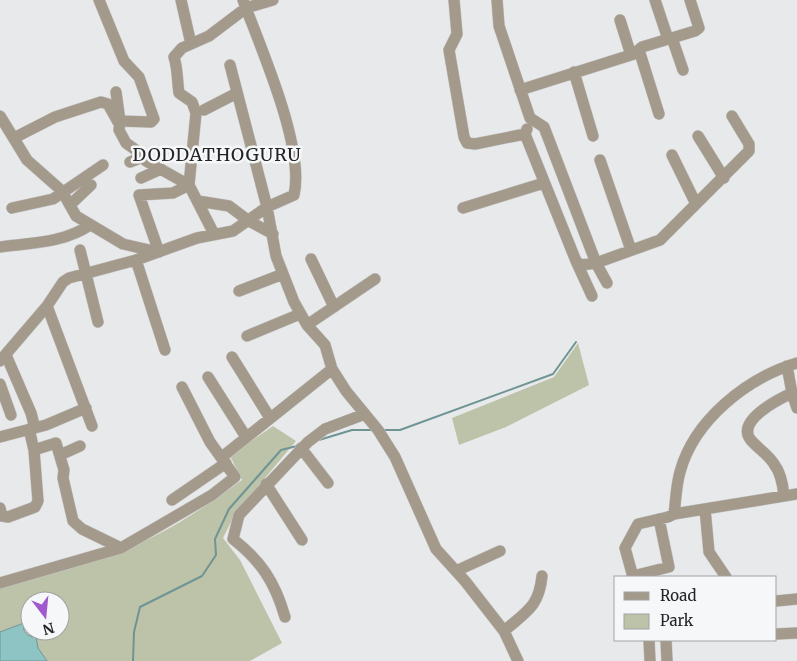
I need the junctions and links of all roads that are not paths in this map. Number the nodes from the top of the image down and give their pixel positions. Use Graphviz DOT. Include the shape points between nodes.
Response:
graph roads {
  1 [pos="99,0"];
  2 [pos="181,0"];
  3 [pos="273,0"];
  4 [pos="454,0"];
  5 [pos="496,0"];
  6 [pos="655,0"];
  7 [pos="690,0"];
  8 [pos="245,4"];
  9 [pos="620,20"];
  10 [pos="670,38"];
  11 [pos="191,44"];
  12 [pos="635,52"];
  13 [pos="230,66"];
  14 [pos="683,70"];
  15 [pos="574,72"];
  16 [pos="520,90"];
  17 [pos="116,92"];
  18 [pos="237,93"];
  19 [pos="204,110"];
  20 [pos="659,114"];
  21 [pos="0,116"];
  22 [pos="732,116"];
  23 [pos="530,118"];
  24 [pos="120,123"];
  25 [pos="525,134"];
  26 [pos="593,136"];
  27 [pos="698,136"];
  28 [pos="14,138"];
  29 [pos="672,155"];
  30 [pos="143,157"];
  31 [pos="600,160"];
  32 [pos="130,162"];
  33 [pos="102,165"];
  34 [pos="162,169"];
  35 [pos="141,178"];
  36 [pos="724,178"];
  37 [pos="544,183"];
  38 [pos="91,185"];
  39 [pos="189,185"];
  40 [pos="62,192"];
  41 [pos="198,201"];
  42 [pos="70,204"];
  43 [pos="696,204"];
  44 [pos="267,207"];
  45 [pos="12,208"];
  46 [pos="463,208"];
  47 [pos="249,221"];
  48 [pos="90,225"];
  49 [pos="214,234"];
  50 [pos="273,234"];
  51 [pos="0,247"];
  52 [pos="80,250"];
  53 [pos="631,250"];
  54 [pos="159,252"];
  55 [pos="311,259"];
  56 [pos="136,260"];
  57 [pos="576,261"];
  58 [pos="596,263"];
  59 [pos="86,272"];
  60 [pos="283,274"];
  61 [pos="375,279"];
  62 [pos="607,283"];
  63 [pos="239,291"];
  64 [pos="592,296"];
  65 [pos="47,306"];
  66 [pos="334,307"];
  67 [pos="300,314"];
  68 [pos="98,322"];
  69 [pos="306,325"];
  70 [pos="247,336"];
  71 [pos="165,350"];
  72 [pos="232,357"];
  73 [pos="3,358"];
  74 [pos="792,365"];
  75 [pos="332,369"];
  76 [pos="208,377"];
  77 [pos="0,384"];
  78 [pos="182,387"];
  79 [pos="792,393"];
  80 [pos="86,408"];
  81 [pos="797,408"];
  82 [pos="365,414"];
  83 [pos="11,415"];
  84 [pos="270,418"];
  85 [pos="92,426"];
  86 [pos="32,429"];
  87 [pos="0,437"];
  88 [pos="246,437"];
  89 [pos="80,446"];
  90 [pos="302,448"];
  91 [pos="34,450"];
  92 [pos="60,455"];
  93 [pos="224,460"];
  94 [pos="328,483"];
  95 [pos="266,484"];
  96 [pos="797,494"];
  97 [pos="784,496"];
  98 [pos="172,500"];
  99 [pos="0,508"];
  100 [pos="705,509"];
  101 [pos="674,514"];
  102 [pos="659,519"];
  103 [pos="302,540"];
  104 [pos="121,548"];
  105 [pos="500,550"];
  106 [pos="456,571"];
  107 [pos="542,576"];
  108 [pos="633,576"];
  109 [pos="637,576"];
  110 [pos="725,576"];
  111 [pos="0,583"];
  112 [pos="797,599"];
  113 [pos="777,601"];
  114 [pos="285,617"];
  115 [pos="504,631"];
  116 [pos="797,633"];
  117 [pos="777,634"];
  118 [pos="649,641"];
  119 [pos="666,641"];
  120 [pos="650,660"];
  121 [pos="667,660"];
  122 [pos="518,661"];
  1 -- 24 [label="street" via="124,61 139,77 154,120"];
  2 -- 11 [label="street"];
  3 -- 8 [label="street"];
  4 -- 25 [label="street" via="456,34 449,50 464,137 468,143 475,144"];
  5 -- 16 [label="street" via="500,26"];
  6 -- 10 [label="street"];
  7 -- 10 [label="street" via="698,28"];
  8 -- 11 [label="street" via="209,36"];
  8 -- 44 [label="street" via="290,133 297,180 294,195"];
  9 -- 12 [label="street"];
  10 -- 12 [label="street"];
  10 -- 14 [label="street"];
  11 -- 39 [label="street" via="174,57 180,93 192,102 196,113"];
  12 -- 15 [label="street"];
  12 -- 20 [label="street"];
  13 -- 18 [label="street"];
  15 -- 16 [label="street"];
  15 -- 26 [label="street"];
  16 -- 23 [label="street"];
  17 -- 24 [label="street"];
  18 -- 19 [label="street"];
  18 -- 44 [label="street"];
  21 -- 28 [label="street"];
  22 -- 36 [label="street" via="750,148"];
  23 -- 25 [label="street"];
  23 -- 58 [label="street" via="544,128"];
  24 -- 28 [label="street" via="108,104 101,102 55,117"];
  24 -- 30 [label="street" via="126,143"];
  25 -- 37 [label="street"];
  27 -- 36 [label="street"];
  28 -- 40 [label="street" via="27,160"];
  29 -- 43 [label="street"];
  30 -- 32 [label="street"];
  30 -- 34 [label="street"];
  31 -- 53 [label="street"];
  33 -- 40 [label="street"];
  34 -- 35 [label="street"];
  34 -- 39 [label="street"];
  36 -- 43 [label="street"];
  37 -- 46 [label="street"];
  37 -- 57 [label="street"];
  38 -- 42 [label="street"];
  39 -- 41 [label="street"];
  39 -- 54 [label="street" via="173,193 139,195"];
  40 -- 42 [label="street"];
  40 -- 45 [label="street" via="53,199"];
  41 -- 47 [label="street" via="230,206"];
  41 -- 49 [label="street"];
  42 -- 48 [label="street" via="76,216"];
  43 -- 53 [label="street" via="660,240"];
  44 -- 47 [label="street"];
  44 -- 50 [label="street"];
  47 -- 49 [label="street" via="233,231"];
  47 -- 50 [label="street"];
  48 -- 51 [label="street" via="67,236"];
  48 -- 54 [label="street" via="123,244"];
  49 -- 54 [label="street"];
  50 -- 60 [label="street"];
  52 -- 59 [label="street"];
  53 -- 58 [label="street"];
  54 -- 56 [label="street"];
  55 -- 66 [label="street"];
  56 -- 59 [label="street"];
  56 -- 71 [label="street"];
  57 -- 58 [label="street" via="581,265"];
  57 -- 64 [label="street"];
  58 -- 62 [label="street"];
  59 -- 65 [label="street" via="63,282"];
  59 -- 68 [label="street"];
  60 -- 63 [label="street"];
  60 -- 67 [label="street"];
  61 -- 66 [label="street"];
  65 -- 73 [label="street"];
  65 -- 80 [label="street"];
  66 -- 69 [label="street"];
  67 -- 69 [label="street"];
  67 -- 70 [label="street"];
  69 -- 75 [label="street" via="325,345"];
  72 -- 84 [label="street"];
  73 -- 86 [label="street" via="31,413"];
  74 -- 79 [label="street"];
  74 -- 101 [label="street" via="775,370 727,402 698,434 680,470"];
  75 -- 82 [label="street"];
  75 -- 84 [label="street"];
  76 -- 88 [label="street"];
  77 -- 83 [label="street"];
  78 -- 93 [label="street" via="210,442"];
  79 -- 81 [label="street"];
  79 -- 97 [label="street" via="764,409 747,431 749,438 774,463"];
  80 -- 85 [label="street"];
  80 -- 86 [label="street"];
  82 -- 90 [label="street" via="325,429"];
  82 -- 106 [label="street" via="395,457 436,549"];
  84 -- 88 [label="street"];
  86 -- 87 [label="street"];
  86 -- 91 [label="street"];
  88 -- 93 [label="street"];
  89 -- 92 [label="street"];
  90 -- 94 [label="street"];
  90 -- 95 [label="street"];
  91 -- 92 [label="street" via="56,443"];
  91 -- 99 [label="street" via="38,501 35,507 8,517 2,516"];
  92 -- 104 [label="street" via="73,521 82,529"];
  93 -- 98 [label="street"];
  93 -- 104 [label="street" via="235,478"];
  95 -- 103 [label="street"];
  95 -- 114 [label="street" via="239,515 233,539 264,569 280,598"];
  96 -- 97 [label="street"];
  97 -- 100 [label="street"];
  100 -- 101 [label="street"];
  100 -- 110 [label="street" via="709,552"];
  101 -- 102 [label="street"];
  102 -- 108 [label="street" via="638,524 625,548"];
  102 -- 109 [label="street" via="669,568"];
  104 -- 111 [label="street"];
  105 -- 106 [label="street"];
  106 -- 115 [label="street"];
  107 -- 115 [label="street" via="541,592 535,604"];
  112 -- 113 [label="street"];
  115 -- 122 [label="street"];
  116 -- 117 [label="street"];
  118 -- 120 [label="street"];
  119 -- 121 [label="street"];
  120 -- 121 [label="street"];
}
